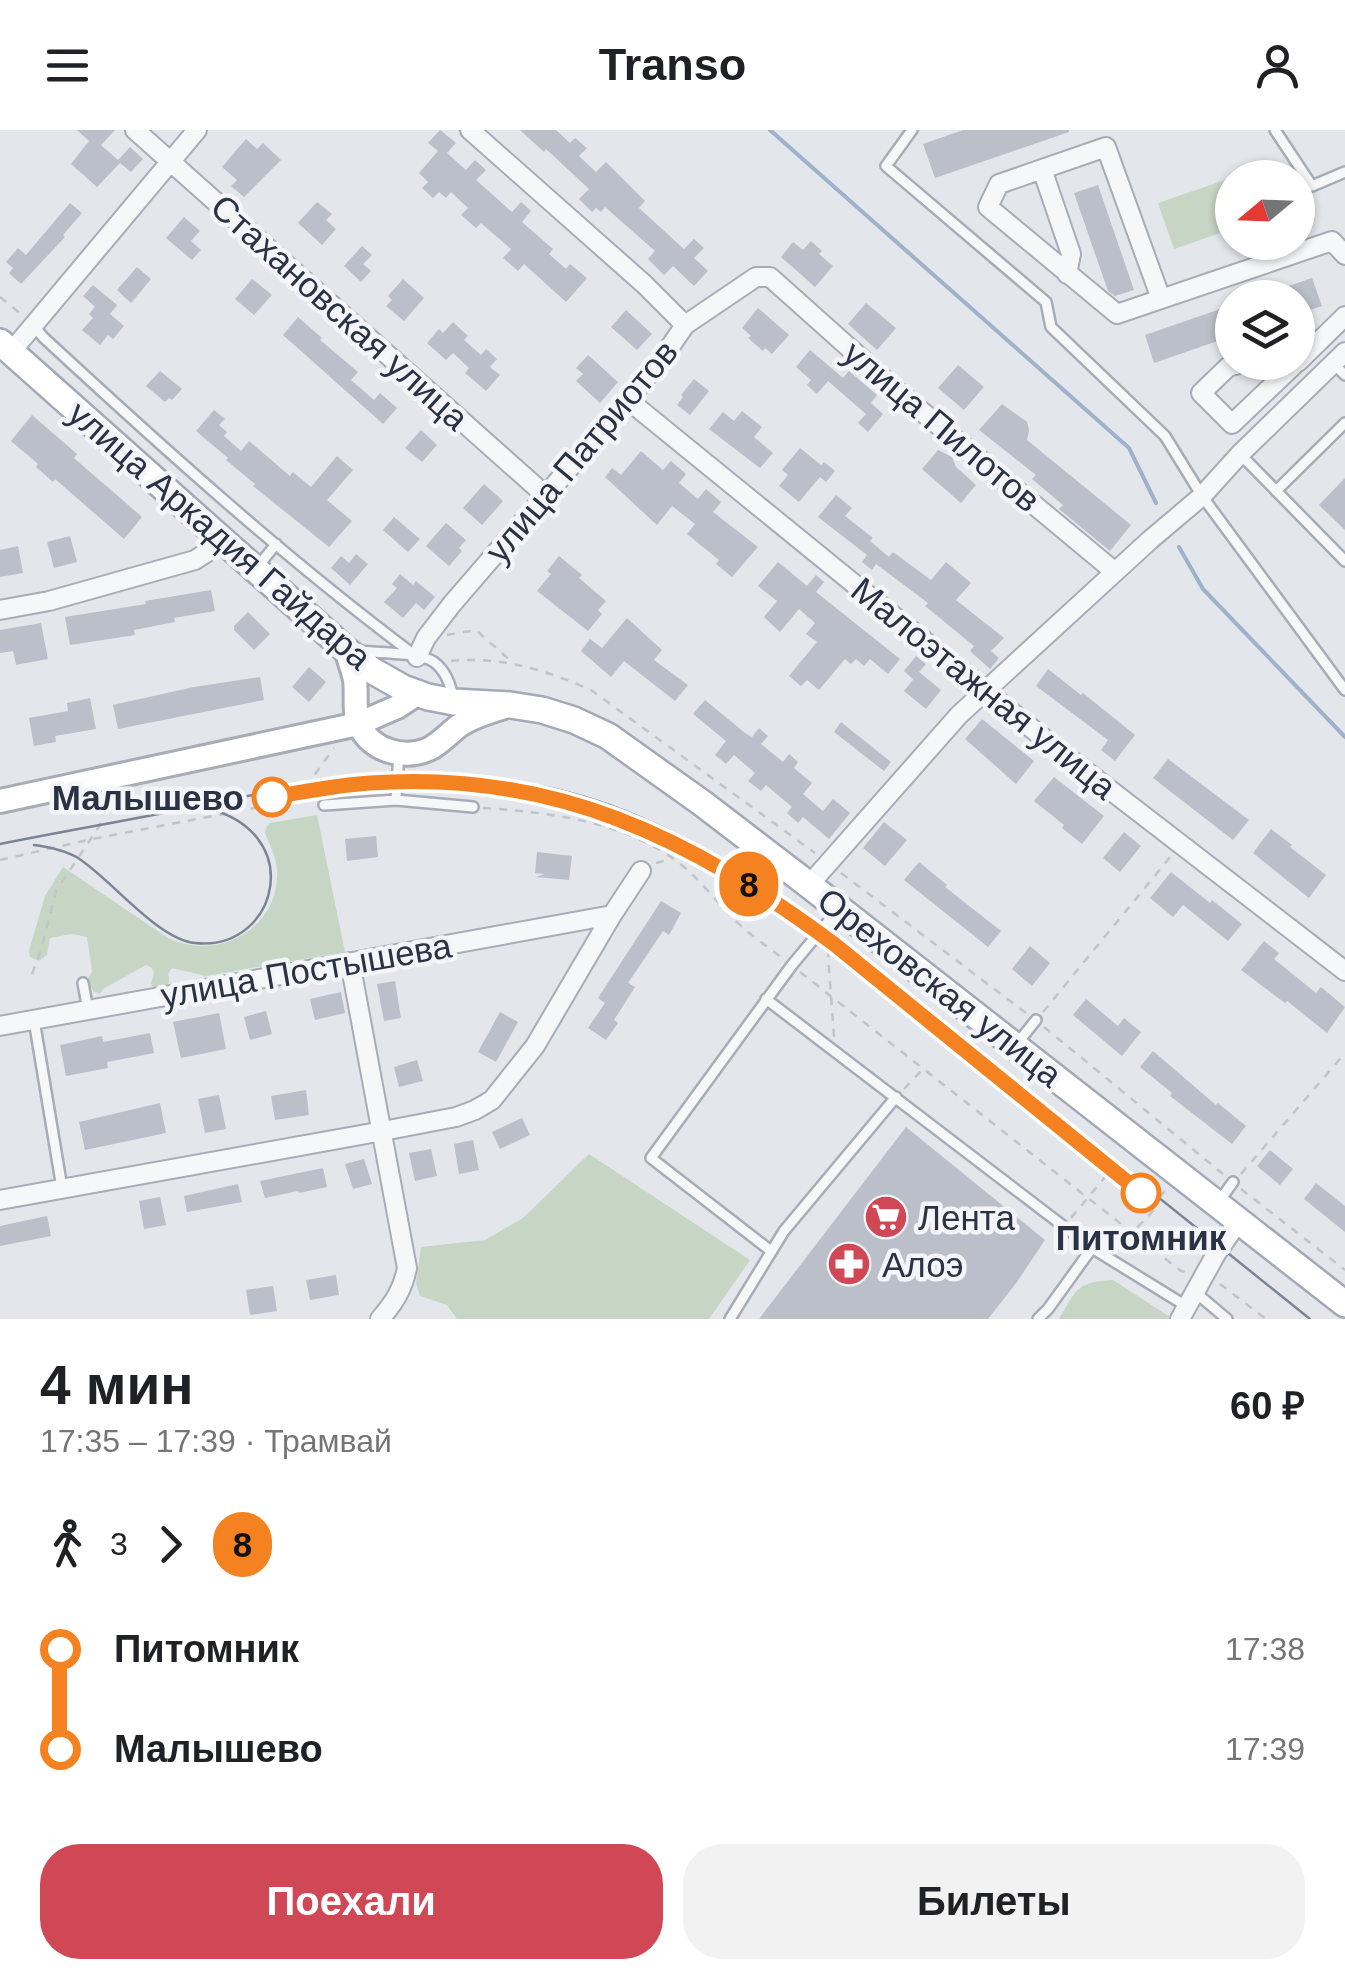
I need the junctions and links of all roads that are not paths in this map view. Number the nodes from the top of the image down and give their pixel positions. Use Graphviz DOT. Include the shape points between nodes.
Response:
graph roads {
  1 [pos="135,130"];
  2 [pos="197,130"];
  3 [pos="470,130"];
  4 [pos="912,130"];
  5 [pos="1275,130"];
  6 [pos="170,161"];
  7 [pos="1042,169"];
  8 [pos="1345,172"];
  9 [pos="1340,244"];
  10 [pos="1067,274"];
  11 [pos="770,278"];
  12 [pos="1162,299"];
  13 [pos="1345,316"];
  14 [pos="33,324"];
  15 [pos="685,325"];
  16 [pos="1315,340"];
  17 [pos="5,347"];
  18 [pos="1341,363"];
  19 [pos="1215,380"];
  20 [pos="1278,380"];
  21 [pos="628,400"];
  22 [pos="1345,423"];
  23 [pos="1240,454"];
  24 [pos="1276,490"];
  25 [pos="545,494"];
  26 [pos="1202,496"];
  27 [pos="224,542"];
  28 [pos="276,544"];
  29 [pos="1345,562"];
  30 [pos="255,569"];
  31 [pos="1116,572"];
  32 [pos="0,610"];
  33 [pos="346,650"];
  34 [pos="426,660"];
  35 [pos="986,690"];
  36 [pos="1345,690"];
  37 [pos="418,693"];
  38 [pos="454,702"];
  39 [pos="510,705"];
  40 [pos="358,724"];
  41 [pos="444,740"];
  42 [pos="398,754"];
  43 [pos="396,800"];
  44 [pos="0,801"];
  45 [pos="324,805"];
  46 [pos="473,807"];
  47 [pos="641,871"];
  48 [pos="809,885"];
  49 [pos="840,908"];
  50 [pos="612,915"];
  51 [pos="350,962"];
  52 [pos="1345,971"];
  53 [pos="84,984"];
  54 [pos="766,999"];
  55 [pos="88,1010"];
  56 [pos="34,1020"];
  57 [pos="1036,1020"];
  58 [pos="0,1026"];
  59 [pos="1016,1045"];
  60 [pos="896,1098"];
  61 [pos="383,1131"];
  62 [pos="1233,1182"];
  63 [pos="62,1188"];
  64 [pos="0,1200"];
  65 [pos="1216,1205"];
  66 [pos="1238,1222"];
  67 [pos="1092,1248"];
  68 [pos="771,1251"];
  69 [pos="1191,1298"];
  70 [pos="1345,1304"];
  71 [pos="380,1319"];
  72 [pos="730,1319"];
  73 [pos="1038,1319"];
  74 [pos="1227,1319"];
  1 -- 6 [label="street, Стахановская улица"];
  2 -- 6 [label="street"];
  3 -- 15 [label="street"];
  4 -- 26 [label="lane" via="886,166 1046,302 1051,327 1165,436"];
  5 -- 8 [label="lane" via="1312,186"];
  6 -- 14 [label="street"];
  6 -- 25 [label="street, Стахановская улица"];
  7 -- 10 [label="street" via="1071,254"];
  7 -- 10 [label="street" via="999,184 988,206"];
  7 -- 12 [label="street" via="1106,147"];
  9 -- 12 [label="street"];
  10 -- 12 [label="street" via="1117,314"];
  11 -- 15 [label="street, улица Патриотов" via="750,280"];
  11 -- 31 [label="street, улица Пилотов"];
  13 -- 16 [label="street"];
  14 -- 17 [label="street"];
  14 -- 28 [label="lane"];
  15 -- 21 [label="street, улица Патриотов"];
  17 -- 27 [label="main road, улица Аркадия Гайдара"];
  18 -- 23 [label="street"];
  19 -- 20 [label="street" via="1201,393 1232,424"];
  21 -- 25 [label="street, улица Патриотов"];
  21 -- 35 [label="street, Малоэтажная улица"];
  22 -- 24 [label="lane"];
  23 -- 24 [label="lane"];
  23 -- 26 [label="street"];
  24 -- 29 [label="lane"];
  25 -- 34 [label="street, улица Патриотов" via="426,638"];
  26 -- 31 [label="street"];
  26 -- 36 [label="lane"];
  27 -- 30 [label="main road, улица Аркадия Гайдара"];
  27 -- 32 [label="street" via="196,560"];
  28 -- 30 [label="lane"];
  28 -- 34 [label="lane"];
  30 -- 33 [label="main road, улица Аркадия Гайдара"];
  31 -- 35 [label="street"];
  33 -- 34 [label="lane"];
  33 -- 37 [label="main road, улица Аркадия Гайдара"];
  33 -- 40 [label="main road"];
  34 -- 38 [label="lane" via="450,682"];
  35 -- 48 [label="street"];
  35 -- 52 [label="street, Малоэтажная улица"];
  37 -- 38 [label="main road, улица Аркадия Гайдара"];
  37 -- 40 [label="main road"];
  38 -- 39 [label="main road, Ореховская улица"];
  38 -- 41 [label="lane"];
  39 -- 41 [label="main road" via="460,725"];
  39 -- 48 [label="main road, Ореховская улица" via="574,720 608,736"];
  40 -- 42 [label="main road" via="371,742"];
  40 -- 44 [label="main road"];
  41 -- 42 [label="main road"];
  42 -- 43 [label="lane"];
  43 -- 45 [label="lane"];
  43 -- 46 [label="lane"];
  47 -- 50 [label="street"];
  48 -- 49 [label="main road, Ореховская улица"];
  49 -- 54 [label="lane"];
  49 -- 59 [label="main road, Ореховская улица"];
  50 -- 51 [label="street, улица Постышева"];
  50 -- 61 [label="street" via="535,1046 492,1100 456,1117"];
  51 -- 55 [label="street, улица Постышева"];
  51 -- 61 [label="street"];
  53 -- 55 [label="lane"];
  54 -- 60 [label="lane"];
  54 -- 68 [label="lane" via="651,1158"];
  55 -- 56 [label="street, улица Постышева"];
  56 -- 58 [label="street, улица Постышева"];
  56 -- 63 [label="lane"];
  57 -- 59 [label="lane"];
  59 -- 65 [label="main road, Ореховская улица"];
  60 -- 67 [label="lane"];
  60 -- 68 [label="lane"];
  61 -- 63 [label="street"];
  61 -- 71 [label="street" via="407,1268"];
  62 -- 65 [label="lane"];
  63 -- 64 [label="street"];
  65 -- 66 [label="main road, Ореховская улица"];
  66 -- 69 [label="street"];
  66 -- 70 [label="main road, Ореховская улица"];
  67 -- 69 [label="lane"];
  67 -- 73 [label="lane"];
  68 -- 72 [label="lane"];
  69 -- 74 [label="lane"];
}
